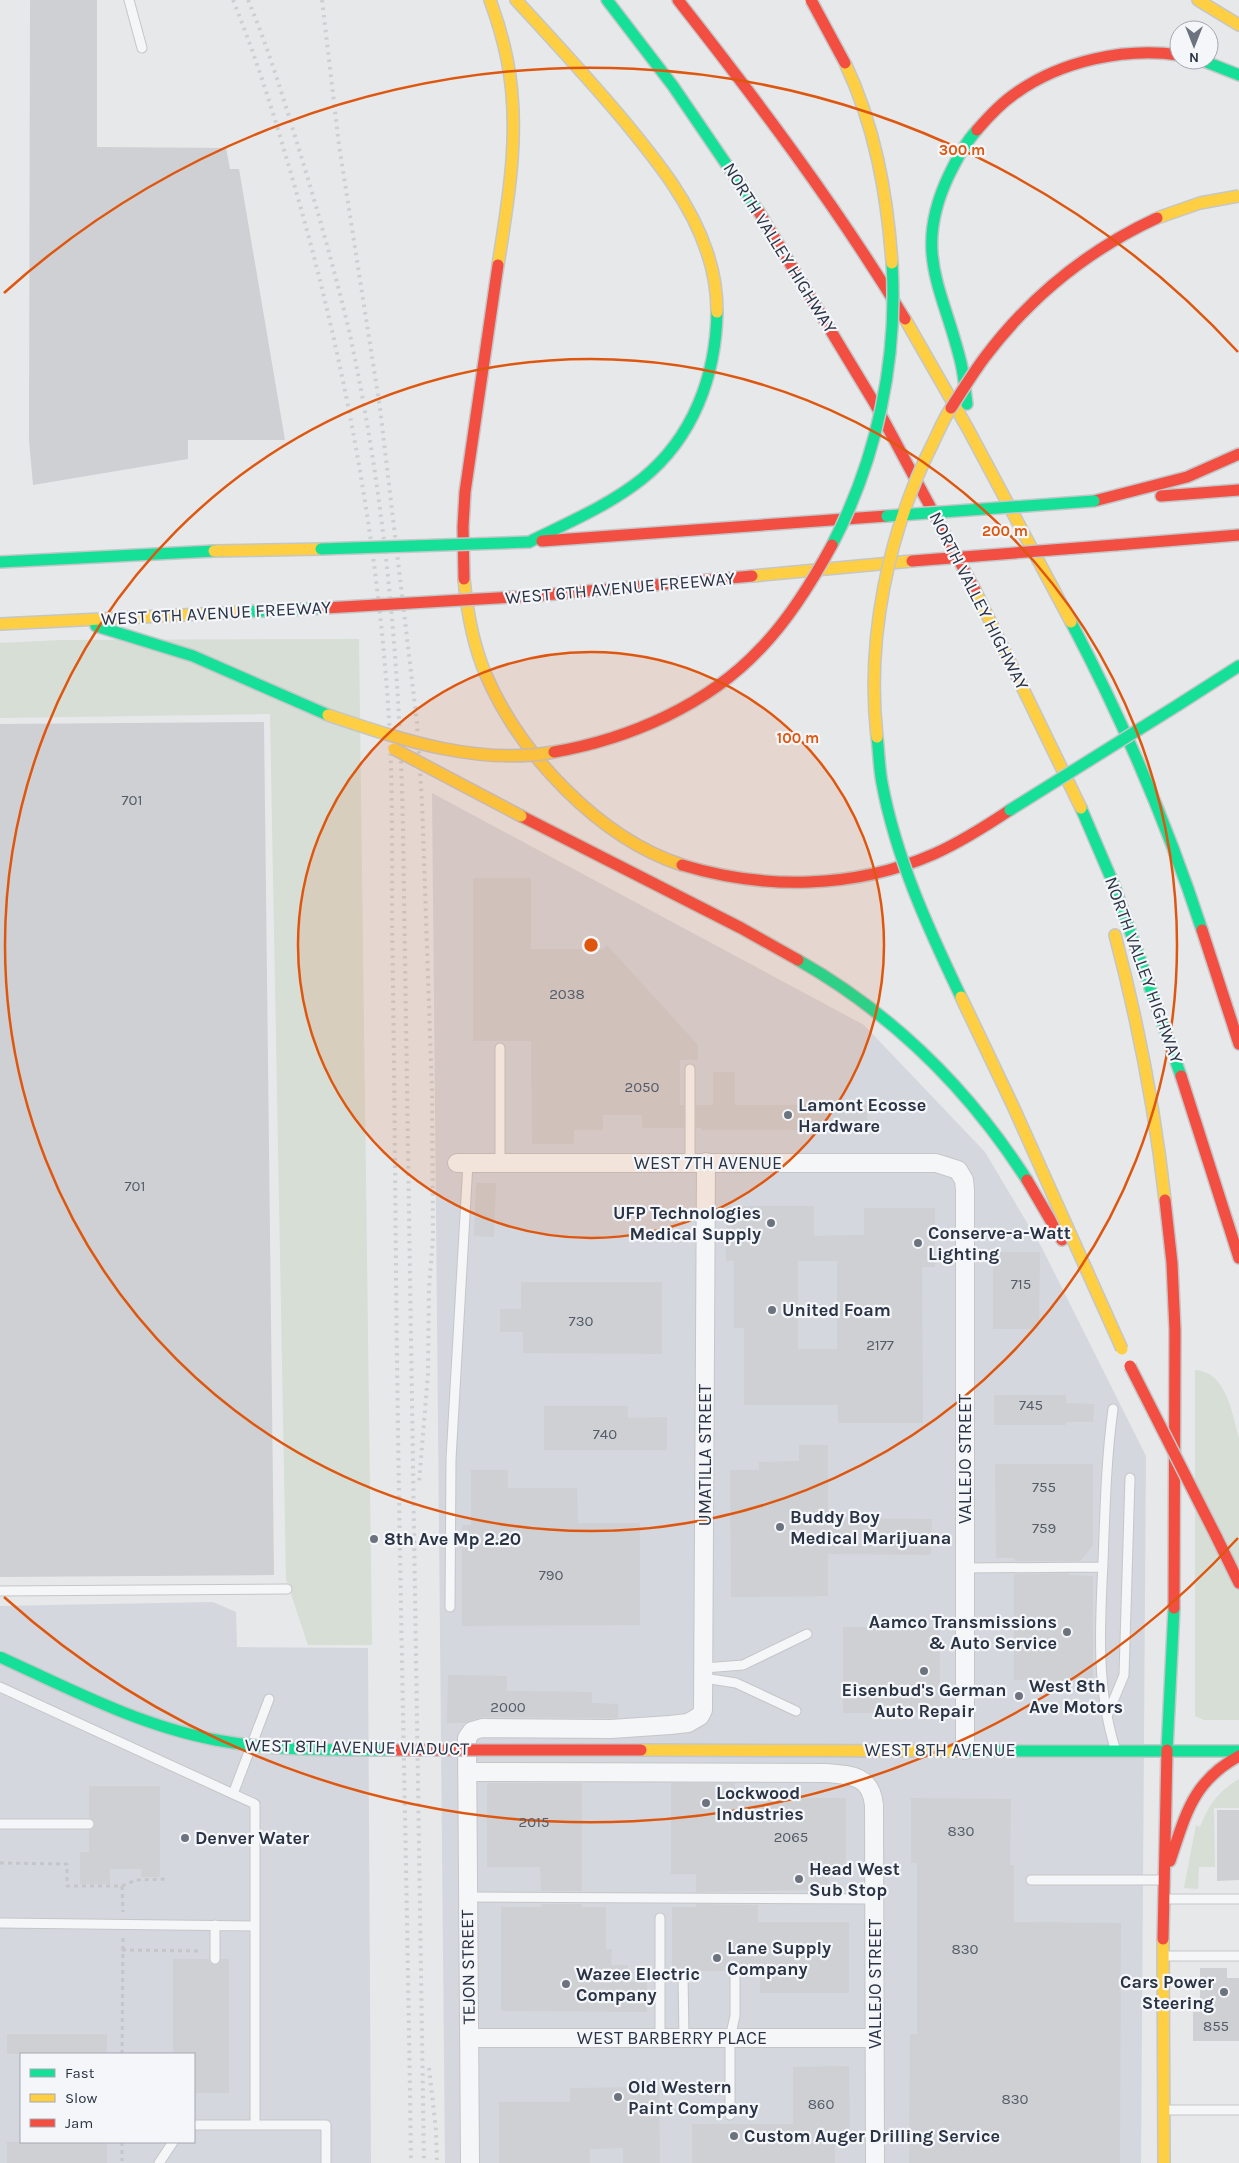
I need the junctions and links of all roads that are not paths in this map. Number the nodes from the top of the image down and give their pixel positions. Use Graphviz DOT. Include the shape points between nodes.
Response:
graph roads {
  1 [pos="129,0"];
  2 [pos="490,0"];
  3 [pos="516,0"];
  4 [pos="607,0"];
  5 [pos="678,0"];
  6 [pos="811,0"];
  7 [pos="1198,0"];
  8 [pos="1239,25"];
  9 [pos="142,48"];
  10 [pos="1169,55"];
  11 [pos="1219,67"];
  12 [pos="1239,75"];
  13 [pos="1239,196"];
  14 [pos="972,438"];
  15 [pos="1239,454"];
  16 [pos="1239,490"];
  17 [pos="1094,501"];
  18 [pos="1239,536"];
  19 [pos="528,542"];
  20 [pos="0,562"];
  21 [pos="78,620"];
  22 [pos="0,624"];
  23 [pos="1239,666"];
  24 [pos="328,715"];
  25 [pos="1076,798"];
  26 [pos="1100,884"];
  27 [pos="1111,922"];
  28 [pos="1239,1044"];
  29 [pos="500,1048"];
  30 [pos="690,1069"];
  31 [pos="698,1162"];
  32 [pos="462,1163"];
  33 [pos="500,1163"];
  34 [pos="958,1170"];
  35 [pos="1239,1258"];
  36 [pos="1122,1349"];
  37 [pos="1113,1409"];
  38 [pos="1130,1478"];
  39 [pos="1103,1567"];
  40 [pos="965,1568"];
  41 [pos="1239,1583"];
  42 [pos="287,1590"];
  43 [pos="0,1591"];
  44 [pos="450,1607"];
  45 [pos="807,1634"];
  46 [pos="0,1657"];
  47 [pos="704,1673"];
  48 [pos="0,1687"];
  49 [pos="268,1699"];
  50 [pos="796,1711"];
  51 [pos="1107,1717"];
  52 [pos="670,1725"];
  53 [pos="641,1750"];
  54 [pos="965,1750"];
  55 [pos="1115,1750"];
  56 [pos="1167,1750"];
  57 [pos="1239,1751"];
  58 [pos="1239,1756"];
  59 [pos="466,1772"];
  60 [pos="861,1779"];
  61 [pos="233,1794"];
  62 [pos="0,1824"];
  63 [pos="88,1824"];
  64 [pos="1031,1880"];
  65 [pos="1162,1880"];
  66 [pos="468,1897"];
  67 [pos="874,1899"];
  68 [pos="1162,1899"];
  69 [pos="1239,1899"];
  70 [pos="660,1918"];
  71 [pos="0,1923"];
  72 [pos="214,1925"];
  73 [pos="255,1926"];
  74 [pos="215,1955"];
  75 [pos="1163,1956"];
  76 [pos="1239,1956"];
  77 [pos="683,1975"];
  78 [pos="735,1976"];
  79 [pos="469,2038"];
  80 [pos="660,2038"];
  81 [pos="684,2038"];
  82 [pos="730,2038"];
  83 [pos="875,2038"];
  84 [pos="1163,2110"];
  85 [pos="1239,2110"];
  86 [pos="730,2115"];
  87 [pos="195,2125"];
  88 [pos="256,2125"];
  89 [pos="172,2143"];
  90 [pos="159,2163"];
  91 [pos="326,2163"];
  92 [pos="470,2163"];
  93 [pos="875,2163"];
  94 [pos="1164,2163"];
  1 -- 9 [label="lane"];
  2 -- 23 [label="main road, bridge" via="504,37 510,68 514,137 505,224 471,439 462,521 462,566 469,623 491,688 507,716 564,788 611,828 673,862 724,877 775,882 815,882 854,877 886,870 941,850 986,826"];
  3 -- 19 [label="main road" via="610,104 682,198 708,252 716,299 716,340 707,385 693,417 674,445 642,479 623,492"];
  4 -- 25 [label="main road, NORTH VALLEY HIGHWAY" via="724,159 840,345 949,536"];
  5 -- 14 [label="main road" via="764,110 821,190 909,326"];
  6 -- 24 [label="main road, bridge" via="846,64 875,143 888,224 892,308 883,396 865,470 843,522 800,599 764,646 721,684 644,726 588,745 533,755 465,753 394,738"];
  7 -- 8 [label="main road"];
  10 -- 14 [label="main road" via="1111,56 1050,74 998,106 962,147 938,202 931,230 931,257 960,362"];
  11 -- 12 [label="main road"];
  13 -- 36 [label="main road, bridge" via="1169,214 1094,251 1044,289 1002,334 957,398 919,470 894,542 878,629 875,730 886,804 897,846 932,931"];
  14 -- 28 [label="main road" via="1074,626 1135,753 1176,854"];
  15 -- 17 [label="main road" via="1171,482"];
  16 -- 17 [label="main road"];
  17 -- 19 [label="main road, bridge"];
  18 -- 21 [label="main road, WEST 6TH AVENUE FREEWAY, bridge" via="912,561 533,596"];
  19 -- 20 [label="main road, bridge" via="183,552"];
  21 -- 22 [label="main road, WEST 6TH AVENUE FREEWAY"];
  21 -- 24 [label="main road" via="169,647"];
  24 -- 36 [label="main road, bridge" via="791,954 882,1016 950,1078 1003,1144 1045,1209"];
  25 -- 26 [label="main road"];
  25 -- 35 [label="main road, NORTH VALLEY HIGHWAY" via="1120,901 1201,1132"];
  27 -- 56 [label="main road" via="1133,1002 1147,1072 1172,1263 1175,1569"];
  29 -- 33 [label="lane"];
  30 -- 31 [label="lane"];
  31 -- 33 [label="street, WEST 7TH AVENUE"];
  31 -- 34 [label="street, WEST 7TH AVENUE" via="936,1163"];
  31 -- 47 [label="street, UMATILLA STREET"];
  32 -- 33 [label="street, WEST 7TH AVENUE"];
  32 -- 44 [label="lane" via="451,1459"];
  34 -- 40 [label="street, VALLEJO STREET" via="965,1190"];
  36 -- 41 [label="main road, bridge"];
  37 -- 39 [label="lane" via="1107,1458"];
  38 -- 51 [label="lane" via="1124,1675"];
  39 -- 40 [label="lane"];
  39 -- 51 [label="lane" via="1100,1635"];
  40 -- 54 [label="street, VALLEJO STREET"];
  42 -- 43 [label="lane"];
  45 -- 47 [label="lane" via="743,1665"];
  46 -- 53 [label="main road, WEST 8TH AVENUE VIADUCT, bridge" via="136,1717 189,1734 242,1745 315,1750"];
  47 -- 50 [label="lane" via="736,1683"];
  47 -- 52 [label="street, UMATILLA STREET" via="704,1703 700,1716 688,1723"];
  48 -- 61 [label="lane"];
  49 -- 61 [label="lane"];
  51 -- 55 [label="lane"];
  52 -- 59 [label="street, TEJON STREET" via="611,1729 482,1728 472,1731 466,1738"];
  53 -- 54 [label="main road, WEST 8TH AVENUE"];
  54 -- 55 [label="main road, WEST 8TH AVENUE"];
  55 -- 56 [label="main road, WEST 8TH AVENUE"];
  56 -- 57 [label="main road, WEST 8TH AVENUE"];
  56 -- 65 [label="main road"];
  58 -- 65 [label="main road" via="1212,1772 1194,1797"];
  59 -- 60 [label="street, WEST 8TH AVENUE" via="827,1774"];
  59 -- 66 [label="street, TEJON STREET"];
  60 -- 67 [label="street, VALLEJO STREET" via="873,1793"];
  61 -- 73 [label="lane" via="255,1804"];
  62 -- 63 [label="lane"];
  64 -- 65 [label="lane"];
  65 -- 68 [label="main road"];
  66 -- 67 [label="lane"];
  66 -- 79 [label="street, TEJON STREET"];
  67 -- 83 [label="street, VALLEJO STREET"];
  68 -- 69 [label="lane"];
  68 -- 75 [label="main road"];
  70 -- 80 [label="lane"];
  71 -- 72 [label="lane"];
  72 -- 73 [label="lane"];
  72 -- 74 [label="lane"];
  73 -- 88 [label="lane"];
  75 -- 76 [label="lane"];
  75 -- 84 [label="main road"];
  77 -- 81 [label="lane"];
  78 -- 82 [label="lane" via="735,2016"];
  79 -- 80 [label="street, WEST BARBERRY PLACE"];
  79 -- 92 [label="street, TEJON STREET"];
  80 -- 81 [label="street, WEST BARBERRY PLACE"];
  81 -- 82 [label="street, WEST BARBERRY PLACE"];
  82 -- 83 [label="street, WEST BARBERRY PLACE"];
  82 -- 86 [label="lane"];
  83 -- 93 [label="street, VALLEJO STREET"];
  84 -- 85 [label="lane"];
  84 -- 94 [label="main road"];
  87 -- 88 [label="lane"];
  88 -- 91 [label="lane" via="326,2125"];
  89 -- 90 [label="lane"];
}
